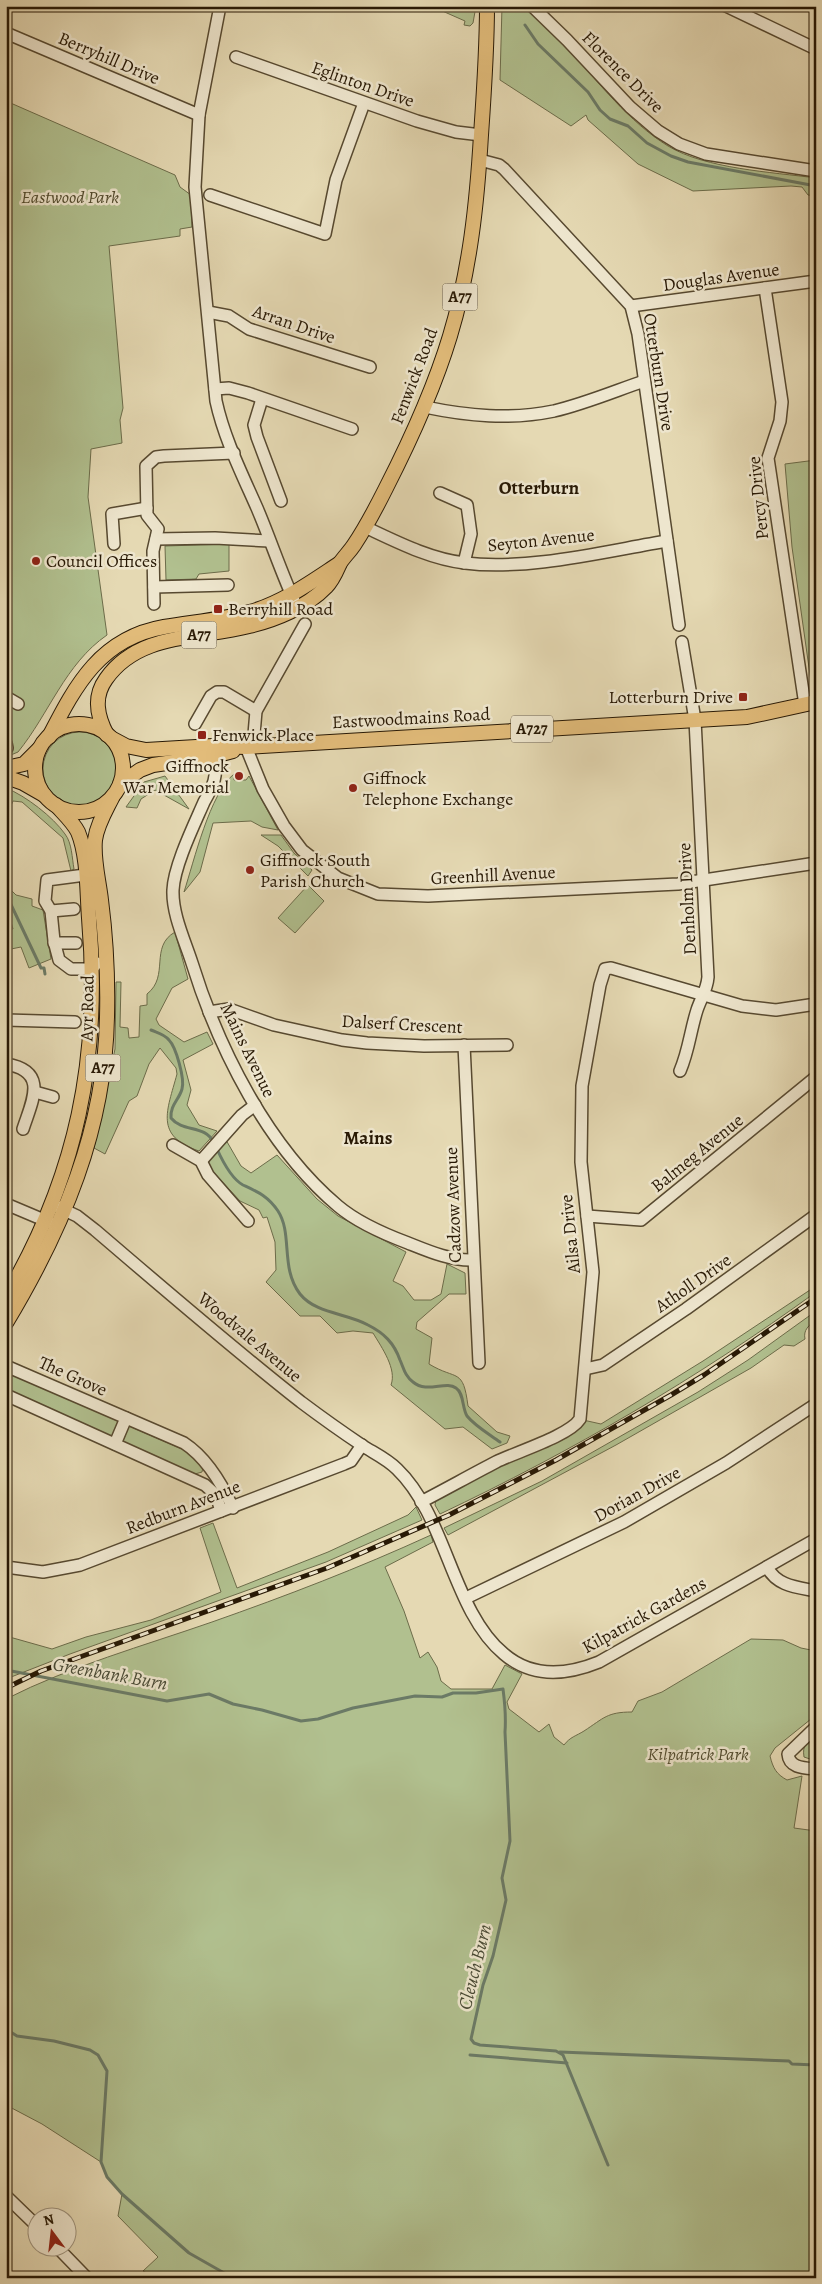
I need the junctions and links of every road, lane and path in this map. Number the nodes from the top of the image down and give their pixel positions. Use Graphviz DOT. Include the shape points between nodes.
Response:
graph roads {
  1 [pos="220,6"];
  2 [pos="487,6"];
  3 [pos="532,6"];
  4 [pos="726,6"];
  5 [pos="6,32"];
  6 [pos="816,49"];
  7 [pos="236,57"];
  8 [pos="364,103"];
  9 [pos="199,115"];
  10 [pos="481,134"];
  11 [pos="480,160"];
  12 [pos="816,171"];
  13 [pos="210,195"];
  14 [pos="816,281"];
  15 [pos="765,288"];
  16 [pos="631,306"];
  17 [pos="208,312"];
  18 [pos="370,367"];
  19 [pos="644,381"];
  20 [pos="215,389"];
  21 [pos="262,399"];
  22 [pos="425,407"];
  23 [pos="352,429"];
  24 [pos="234,453"];
  25 [pos="440,493"];
  26 [pos="281,501"];
  27 [pos="147,508"];
  28 [pos="365,527"];
  29 [pos="156,539"];
  30 [pos="269,541"];
  31 [pos="667,541"];
  32 [pos="114,544"];
  33 [pos="464,563"];
  34 [pos="228,585"];
  35 [pos="154,588"];
  36 [pos="294,601"];
  37 [pos="154,604"];
  38 [pos="305,624"];
  39 [pos="679,625"];
  40 [pos="682,642"];
  41 [pos="6,697"];
  42 [pos="18,704"];
  43 [pos="810,704"];
  44 [pos="256,711"];
  45 [pos="695,720"];
  46 [pos="195,724"];
  47 [pos="109,736"];
  48 [pos="46,741"];
  49 [pos="6,743"];
  50 [pos="250,746"];
  51 [pos="7,748"];
  52 [pos="214,751"];
  53 [pos="6,768"];
  54 [pos="6,777"];
  55 [pos="120,784"];
  56 [pos="44,795"];
  57 [pos="112,798"];
  58 [pos="56,806"];
  59 [pos="816,863"];
  60 [pos="85,875"];
  61 [pos="704,881"];
  62 [pos="74,909"];
  63 [pos="51,912"];
  64 [pos="76,942"];
  65 [pos="54,943"];
  66 [pos="106,952"];
  67 [pos="92,969"];
  68 [pos="702,996"];
  69 [pos="816,1004"];
  70 [pos="209,1012"];
  71 [pos="6,1020"];
  72 [pos="75,1022"];
  73 [pos="464,1045"];
  74 [pos="507,1045"];
  75 [pos="6,1064"];
  76 [pos="680,1071"];
  77 [pos="816,1077"];
  78 [pos="35,1092"];
  79 [pos="53,1097"];
  80 [pos="255,1105"];
  81 [pos="23,1129"];
  82 [pos="173,1145"];
  83 [pos="201,1161"];
  84 [pos="6,1204"];
  85 [pos="58,1207"];
  86 [pos="816,1215"];
  87 [pos="588,1216"];
  88 [pos="44,1220"];
  89 [pos="248,1221"];
  90 [pos="58,1226"];
  91 [pos="473,1260"];
  92 [pos="6,1297"];
  93 [pos="6,1323"];
  94 [pos="479,1363"];
  95 [pos="6,1366"];
  96 [pos="585,1369"];
  97 [pos="6,1395"];
  98 [pos="816,1404"];
  99 [pos="126,1418"];
  100 [pos="115,1444"];
  101 [pos="362,1445"];
  102 [pos="422,1502"];
  103 [pos="233,1508"];
  104 [pos="221,1510"];
  105 [pos="816,1539"];
  106 [pos="6,1567"];
  107 [pos="767,1567"];
  108 [pos="816,1591"];
  109 [pos="466,1598"];
  110 [pos="816,1727"];
  111 [pos="816,1769"];
  112 [pos="6,2196"];
  113 [pos="28,2217"];
  114 [pos="66,2256"];
  115 [pos="87,2278"];
  1 -- 9 [label="street"];
  2 -- 10 [label="main road, Fenwick Road / A77"];
  3 -- 12 [label="street, Florence Drive" via="630,108 672,140 706,154"];
  4 -- 6 [label="street"];
  5 -- 9 [label="street, Berryhill Drive"];
  7 -- 8 [label="street, Eglinton Drive"];
  8 -- 10 [label="street, Eglinton Drive" via="456,132"];
  8 -- 13 [label="street" via="336,180 325,234"];
  9 -- 17 [label="street" via="195,198"];
  10 -- 11 [label="main road, Fenwick Road / A77"];
  11 -- 16 [label="street, Otterburn Drive" via="504,169"];
  11 -- 22 [label="main road, Fenwick Road / A77" via="473,228 460,300"];
  14 -- 15 [label="street, Douglas Avenue"];
  15 -- 16 [label="street, Douglas Avenue"];
  15 -- 43 [label="street, Percy Drive" via="782,402 780,421 768,458"];
  16 -- 19 [label="street, Otterburn Drive"];
  17 -- 18 [label="street, Arran Drive" via="229,316 249,329"];
  17 -- 20 [label="street"];
  19 -- 22 [label="street" via="554,410 511,416 465,415"];
  19 -- 31 [label="street, Otterburn Drive"];
  20 -- 21 [label="street" via="229,388"];
  20 -- 24 [label="street" via="220,418"];
  21 -- 23 [label="street"];
  21 -- 26 [label="street" via="254,425"];
  22 -- 28 [label="main road, Fenwick Road / A77"];
  24 -- 27 [label="street" via="156,457 145,470"];
  24 -- 30 [label="street"];
  25 -- 33 [label="street" via="467,505 471,534"];
  27 -- 29 [label="street" via="147,515 158,529"];
  27 -- 32 [label="street" via="112,514"];
  28 -- 33 [label="street, Seyton Avenue" via="419,552"];
  28 -- 36 [label="main road, Fenwick Road / A77" via="326,588"];
  29 -- 30 [label="street"];
  29 -- 35 [label="street" via="153,551"];
  30 -- 36 [label="street"];
  31 -- 33 [label="street, Seyton Avenue" via="538,562 495,566"];
  31 -- 39 [label="street, Otterburn Drive"];
  34 -- 35 [label="street"];
  35 -- 37 [label="street"];
  36 -- 47 [label="main road, Fenwick Road / A77" via="278,617 157,643 127,657 104,681 98,699 98,714"];
  36 -- 48 [label="main road, Fenwick Road / A77" via="163,627 120,643 103,655 80,681"];
  38 -- 44 [label="street"];
  40 -- 45 [label="street"];
  41 -- 42 [label="street"];
  43 -- 45 [label="main road, Eastwoodmains Road / A727" via="747,717"];
  44 -- 46 [label="street" via="224,692 216,692"];
  44 -- 50 [label="street"];
  45 -- 50 [label="main road, Eastwoodmains Road / A727"];
  45 -- 61 [label="street, Denholm Drive"];
  47 -- 48 [label="main road" via="90,726 77,725 59,730"];
  47 -- 52 [label="main road, Eastwoodmains Road / A727" via="126,746 146,750"];
  47 -- 55 [label="main road" via="122,760"];
  48 -- 53 [label="main road" via="24,764"];
  48 -- 56 [label="main road" via="37,760 36,771"];
  49 -- 51 [label="street"];
  50 -- 52 [label="main road, Eastwoodmains Road / A727"];
  50 -- 61 [label="street, Greenhill Avenue" via="264,789 293,840 326,870 365,890 393,896 414,896"];
  52 -- 55 [label="main road, Eastwoodmains Road / A727" via="153,765"];
  52 -- 70 [label="street, Mains Avenue" via="214,782 189,836 173,890 178,919"];
  54 -- 56 [label="main road"];
  55 -- 57 [label="main road"];
  56 -- 58 [label="main road"];
  57 -- 58 [label="main road" via="89,811 74,812"];
  57 -- 66 [label="main road, Ayr Road / A77" via="100,822 95,842"];
  58 -- 60 [label="main road, Ayr Road / A77" via="77,831"];
  59 -- 61 [label="street, Greenhill Avenue"];
  60 -- 63 [label="street" via="47,880 46,901"];
  60 -- 67 [label="main road, Ayr Road / A77"];
  61 -- 68 [label="street, Denholm Drive" via="708,989"];
  62 -- 63 [label="street"];
  63 -- 65 [label="street"];
  64 -- 65 [label="street"];
  65 -- 67 [label="street" via="64,966"];
  66 -- 67 [label="street"];
  66 -- 85 [label="main road, Ayr Road / A77" via="106,1038 100,1092 88,1150"];
  67 -- 85 [label="main road, Ayr Road / A77" via="92,1036 86,1086"];
  68 -- 69 [label="street" via="776,1010"];
  68 -- 76 [label="street, Denholm Drive"];
  68 -- 87 [label="street, Ailsa Drive" via="610,968 603,971 582,1086 581,1162"];
  70 -- 73 [label="street, Dalserf Crescent" via="229,1008 274,1025 342,1040 393,1045"];
  70 -- 80 [label="street, Mains Avenue"];
  71 -- 72 [label="street"];
  73 -- 74 [label="street, Dalserf Crescent"];
  73 -- 91 [label="street, Cadzow Avenue"];
  75 -- 78 [label="street" via="23,1068 35,1083"];
  77 -- 87 [label="street, Balmeg Avenue" via="641,1220"];
  78 -- 79 [label="street"];
  78 -- 81 [label="street"];
  80 -- 83 [label="street"];
  80 -- 91 [label="street, Mains Avenue" via="292,1159 353,1217 422,1248"];
  82 -- 83 [label="street"];
  83 -- 89 [label="street" via="208,1174"];
  84 -- 88 [label="street"];
  85 -- 88 [label="main road, Ayr Road / A77"];
  85 -- 90 [label="main road, Ayr Road / A77"];
  85 -- 101 [label="street, Woodvale Avenue" via="95,1230 299,1400"];
  86 -- 96 [label="street, Atholl Drive" via="603,1366"];
  87 -- 96 [label="street, Ailsa Drive" via="593,1272"];
  88 -- 90 [label="street"];
  88 -- 92 [label="main road, Ayr Road / A77" via="36,1242"];
  90 -- 93 [label="main road, Ayr Road / A77"];
  91 -- 94 [label="street, Cadzow Avenue"];
  95 -- 99 [label="street, The Grove"];
  96 -- 102 [label="street, Ailsa Drive" via="580,1419 575,1427 494,1463"];
  97 -- 100 [label="street"];
  98 -- 109 [label="street, Dorian Drive" via="726,1463 624,1522"];
  99 -- 100 [label="street"];
  99 -- 103 [label="street, The Grove" via="184,1443 198,1453"];
  100 -- 104 [label="street" via="205,1485 216,1495"];
  101 -- 102 [label="street, Woodvale Avenue" via="397,1469"];
  101 -- 103 [label="street, Redburn Avenue" via="344,1464"];
  102 -- 109 [label="street, Kilpatrick Gardens"];
  103 -- 104 [label="street, Redburn Avenue"];
  104 -- 106 [label="street, Redburn Avenue" via="67,1569 43,1572"];
  105 -- 107 [label="street, Kilpatrick Gardens"];
  107 -- 108 [label="street" via="772,1576 786,1585"];
  107 -- 109 [label="street, Kilpatrick Gardens" via="600,1662 570,1672 540,1671 503,1654 485,1634"];
  110 -- 111 [label="street" via="788,1754 793,1765"];
  112 -- 113 [label="street"];
  114 -- 115 [label="street"];
}
